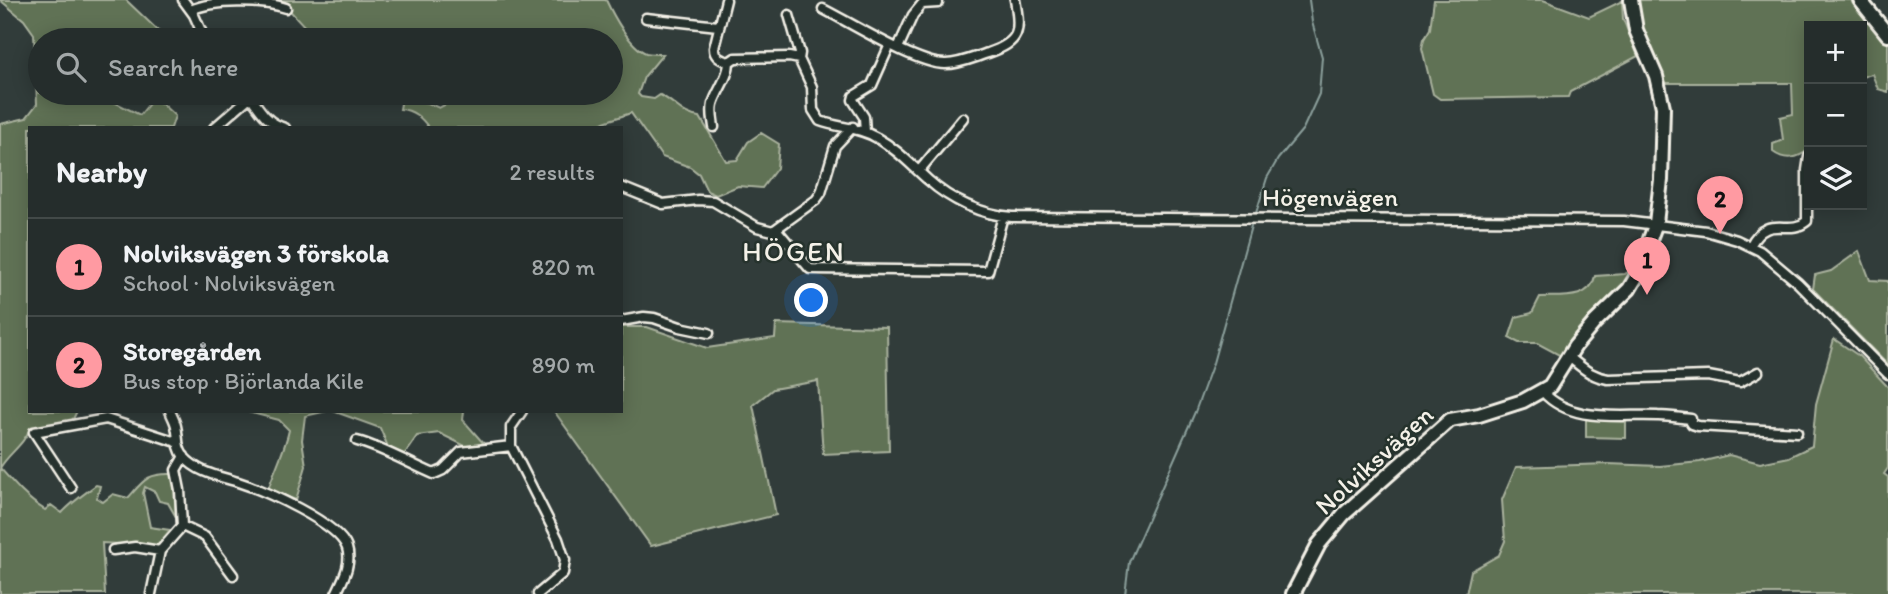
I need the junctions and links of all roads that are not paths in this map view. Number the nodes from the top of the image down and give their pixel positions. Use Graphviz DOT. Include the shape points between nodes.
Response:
graph roads {
  1 [pos="183,0"];
  2 [pos="726,0"];
  3 [pos="1016,0"];
  4 [pos="1631,0"];
  5 [pos="1860,0"];
  6 [pos="938,3"];
  7 [pos="286,8"];
  8 [pos="191,9"];
  9 [pos="823,9"];
  10 [pos="789,15"];
  11 [pos="646,18"];
  12 [pos="718,26"];
  13 [pos="200,28"];
  14 [pos="1888,35"];
  15 [pos="893,48"];
  16 [pos="799,59"];
  17 [pos="729,62"];
  18 [pos="238,105"];
  19 [pos="256,105"];
  20 [pos="963,118"];
  21 [pos="216,126"];
  22 [pos="280,126"];
  23 [pos="715,127"];
  24 [pos="853,127"];
  25 [pos="865,132"];
  26 [pos="919,171"];
  27 [pos="623,188"];
  28 [pos="1808,210"];
  29 [pos="1003,216"];
  30 [pos="1656,223"];
  31 [pos="777,230"];
  32 [pos="1750,246"];
  33 [pos="623,321"];
  34 [pos="709,333"];
  35 [pos="1569,357"];
  36 [pos="1758,372"];
  37 [pos="1888,374"];
  38 [pos="1543,392"];
  39 [pos="171,413"];
  40 [pos="521,413"];
  41 [pos="1797,432"];
  42 [pos="357,441"];
  43 [pos="177,442"];
  44 [pos="511,446"];
  45 [pos="184,456"];
  46 [pos="71,488"];
  47 [pos="182,526"];
  48 [pos="113,550"];
  49 [pos="160,551"];
  50 [pos="233,575"];
  51 [pos="151,594"];
  52 [pos="336,594"];
  53 [pos="537,594"];
  54 [pos="1293,594"];
  1 -- 8 [label="street"];
  2 -- 12 [label="street"];
  3 -- 15 [label="street" via="1016,35 1001,48 944,65"];
  4 -- 30 [label="street" via="1632,17 1663,107"];
  5 -- 14 [label="street"];
  6 -- 15 [label="street" via="922,4 916,10"];
  7 -- 8 [label="street" via="269,3 214,2"];
  8 -- 13 [label="street"];
  9 -- 15 [label="street"];
  10 -- 16 [label="street, Högenvägen"];
  11 -- 12 [label="street"];
  12 -- 17 [label="street" via="714,54"];
  15 -- 25 [label="street" via="872,85 853,99 864,117"];
  16 -- 17 [label="street" via="735,58"];
  16 -- 24 [label="street, Högenvägen" via="812,85 814,114 828,124"];
  17 -- 23 [label="street" via="713,102"];
  18 -- 21 [label="street"];
  19 -- 22 [label="street"];
  20 -- 26 [label="street"];
  24 -- 25 [label="street, Högenvägen"];
  24 -- 31 [label="street" via="835,146 816,200"];
  25 -- 26 [label="street, Högenvägen"];
  26 -- 29 [label="street, Högenvägen" via="955,199"];
  27 -- 31 [label="street" via="663,204 713,201 757,227"];
  28 -- 32 [label="street" via="1806,223 1762,230"];
  29 -- 30 [label="street, Högenvägen"];
  29 -- 31 [label="street" via="988,271 810,269"];
  30 -- 32 [label="street, Högenvägen" via="1720,234"];
  30 -- 35 [label="street" via="1642,267 1629,289 1595,321"];
  32 -- 37 [label="street, Högenvägen" via="1785,271"];
  33 -- 34 [label="street" via="654,318"];
  35 -- 36 [label="street" via="1585,372 1608,379 1708,376 1740,382"];
  35 -- 38 [label="street"];
  38 -- 41 [label="street" via="1589,415 1658,415 1690,419 1698,426"];
  38 -- 54 [label="street, Nolviksvägen" via="1446,423 1329,529"];
  39 -- 43 [label="street"];
  40 -- 44 [label="street" via="511,427"];
  42 -- 44 [label="street" via="434,474 461,452"];
  43 -- 45 [label="street"];
  43 -- 46 [label="street" via="106,419 34,432"];
  44 -- 53 [label="street" via="547,513 565,560 562,573"];
  45 -- 47 [label="street" via="176,470"];
  45 -- 52 [label="street" via="205,472 262,492 333,529 346,545 348,563"];
  47 -- 49 [label="street"];
  47 -- 50 [label="street" via="205,537"];
  48 -- 49 [label="street"];
  49 -- 51 [label="street"];
}
